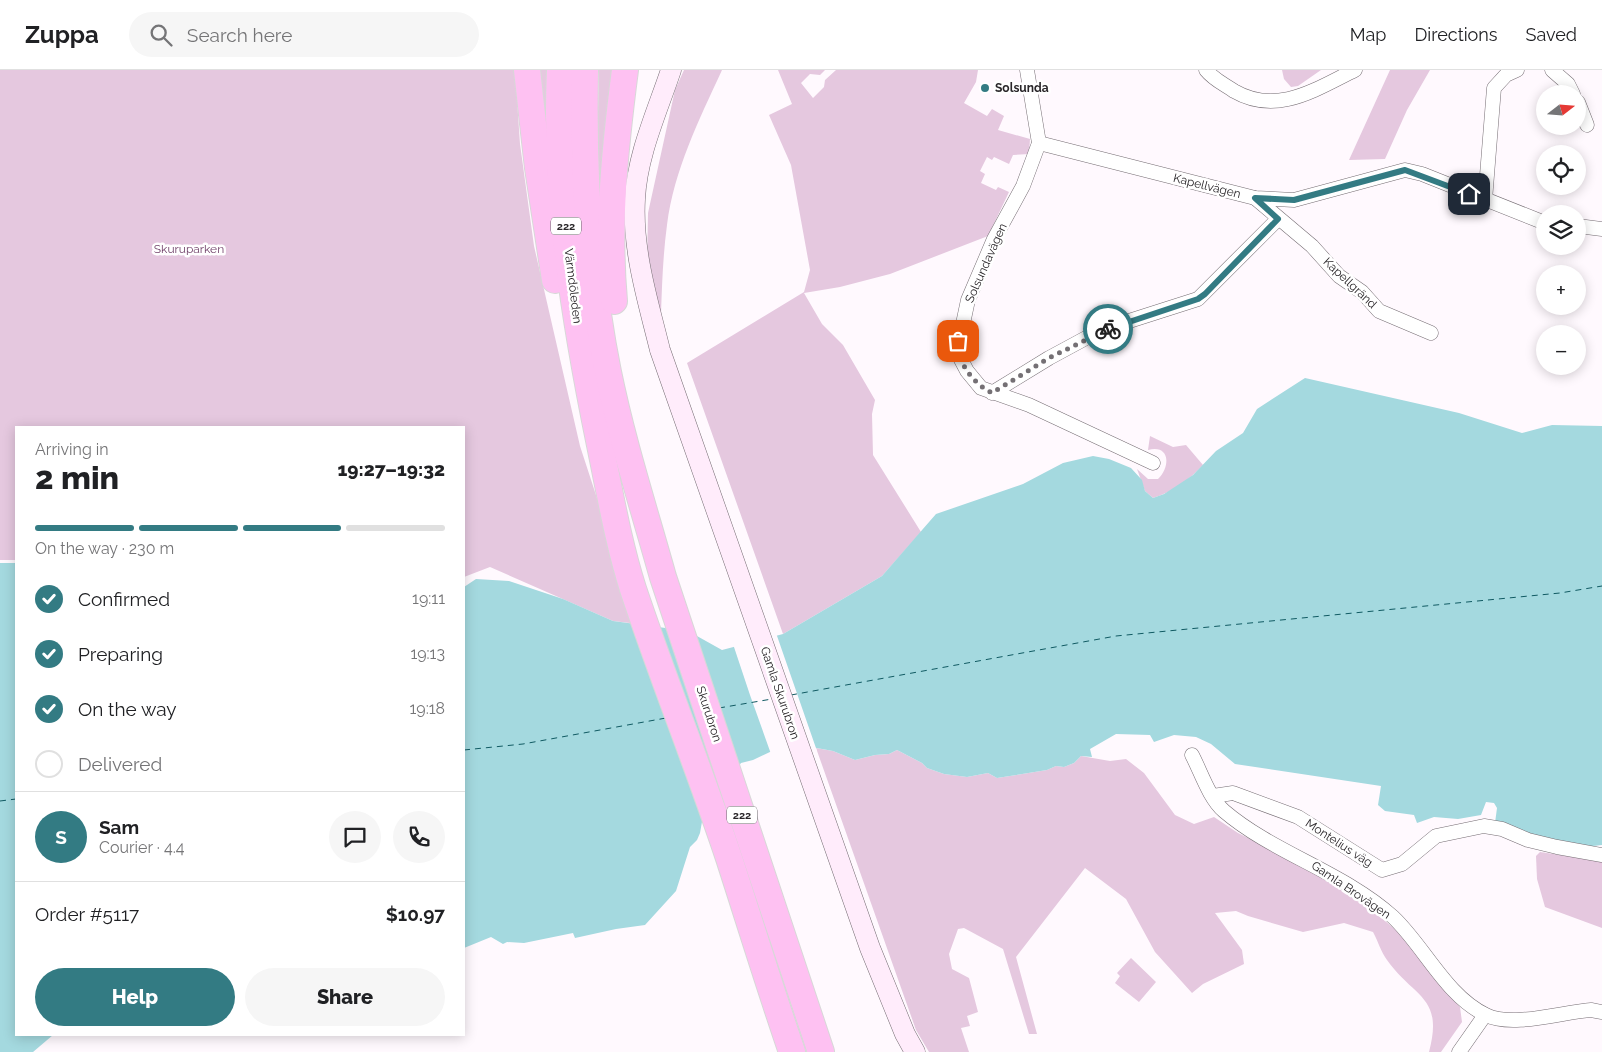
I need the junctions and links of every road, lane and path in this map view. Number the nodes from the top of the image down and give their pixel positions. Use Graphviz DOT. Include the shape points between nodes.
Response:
graph roads {
  1 [pos="527,70"];
  2 [pos="560,70"];
  3 [pos="586,70"];
  4 [pos="625,70"];
  5 [pos="1026,70"];
  6 [pos="1206,70"];
  7 [pos="1355,70"];
  8 [pos="1517,70"];
  9 [pos="1552,70"];
  10 [pos="670,74"];
  11 [pos="1568,85"];
  12 [pos="1039,143"];
  13 [pos="1255,198"];
  14 [pos="1485,200"];
  15 [pos="1278,219"];
  16 [pos="1536,219"];
  17 [pos="1586,227"];
  18 [pos="1602,229"];
  19 [pos="1431,333"];
  20 [pos="598,377"];
  21 [pos="992,393"];
  22 [pos="1153,464"];
  23 [pos="1192,755"];
  24 [pos="1214,796"];
  25 [pos="1602,855"];
  26 [pos="759,956"];
  27 [pos="1602,1012"];
  28 [pos="1485,1014"];
  29 [pos="780,1052"];
  30 [pos="792,1052"];
  31 [pos="821,1052"];
  32 [pos="915,1052"];
  33 [pos="1459,1052"];
  1 -- 20 [label="highway" via="538,168"];
  2 -- 20 [label="highway, Värmdöleden / 222" via="562,174 573,292"];
  3 -- 20 [label="highway, Värmdöleden / 222"];
  4 -- 20 [label="highway" via="614,154 612,280"];
  5 -- 12 [label="street"];
  6 -- 7 [label="street" via="1214,79 1245,97 1280,102 1298,98"];
  8 -- 14 [label="street" via="1506,75 1494,88"];
  9 -- 11 [label="street"];
  10 -- 32 [label="main road, Gamla Skurubron" via="641,160 635,199 638,261 660,350 870,948"];
  12 -- 13 [label="street, Kapellvägen"];
  12 -- 21 [label="street, Solsundavägen" via="1023,186 994,239 968,300 960,331 957,352 981,388"];
  13 -- 14 [label="street, Kapellvägen" via="1294,200 1405,170"];
  13 -- 15 [label="street, Kapellgränd"];
  14 -- 16 [label="street, Kapellvägen"];
  15 -- 19 [label="street, Kapellgränd" via="1312,246 1339,276 1362,292 1380,311"];
  15 -- 21 [label="street" via="1198,299 1086,338"];
  17 -- 18 [label="street"];
  20 -- 26 [label="highway, 222" via="586,444 729,858"];
  20 -- 31 [label="highway, Skurubron / 222"];
  21 -- 22 [label="street, Solsundavägen" via="1029,405"];
  23 -- 24 [label="street, Gamla Brovägen"];
  24 -- 25 [label="street, Montelius väg" via="1232,793 1298,817 1382,870 1402,864 1436,836 1484,826 1550,846"];
  24 -- 28 [label="street, Gamla Brovägen" via="1222,809 1239,822 1331,874 1393,918 1463,1000"];
  26 -- 29 [label="highway, 222"];
  26 -- 30 [label="highway, 222"];
  27 -- 28 [label="street, Gamla Brovägen" via="1591,1010 1514,1019 1499,1019"];
  28 -- 33 [label="street"];
}
